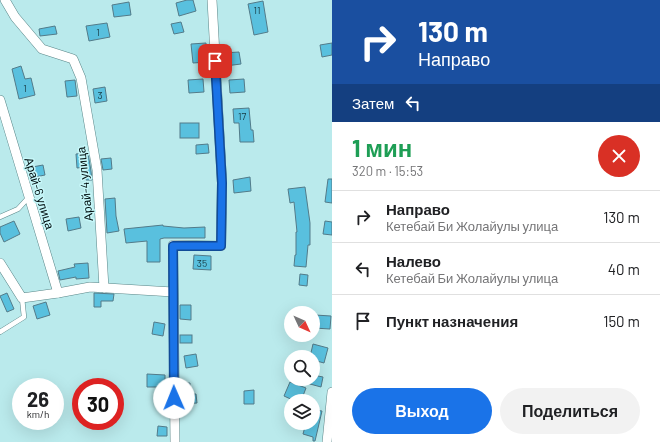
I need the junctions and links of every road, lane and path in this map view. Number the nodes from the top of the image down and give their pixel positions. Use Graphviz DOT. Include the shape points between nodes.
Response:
graph roads {
  1 [pos="5,0"];
  2 [pos="212,0"];
  3 [pos="0,100"];
  4 [pos="29,197"];
  5 [pos="0,217"];
  6 [pos="0,263"];
  7 [pos="104,288"];
  8 [pos="173,292"];
  9 [pos="58,293"];
  10 [pos="22,298"];
  11 [pos="0,332"];
  12 [pos="332,392"];
  13 [pos="175,442"];
  14 [pos="327,442"];
  1 -- 7 [label="street, Арай-4 улица" via="15,17 42,49 74,59 81,78 97,170"];
  2 -- 8 [label="street" via="222,183 221,246 173,246"];
  3 -- 4 [label="street, Арай-6 улица"];
  4 -- 5 [label="lane" via="18,210"];
  4 -- 9 [label="street, Арай-6 улица"];
  6 -- 10 [label="street"];
  7 -- 8 [label="street"];
  7 -- 9 [label="street" via="90,287"];
  8 -- 13 [label="street"];
  9 -- 10 [label="street"];
  10 -- 11 [label="lane" via="24,317"];
  12 -- 14 [label="street"];
}
